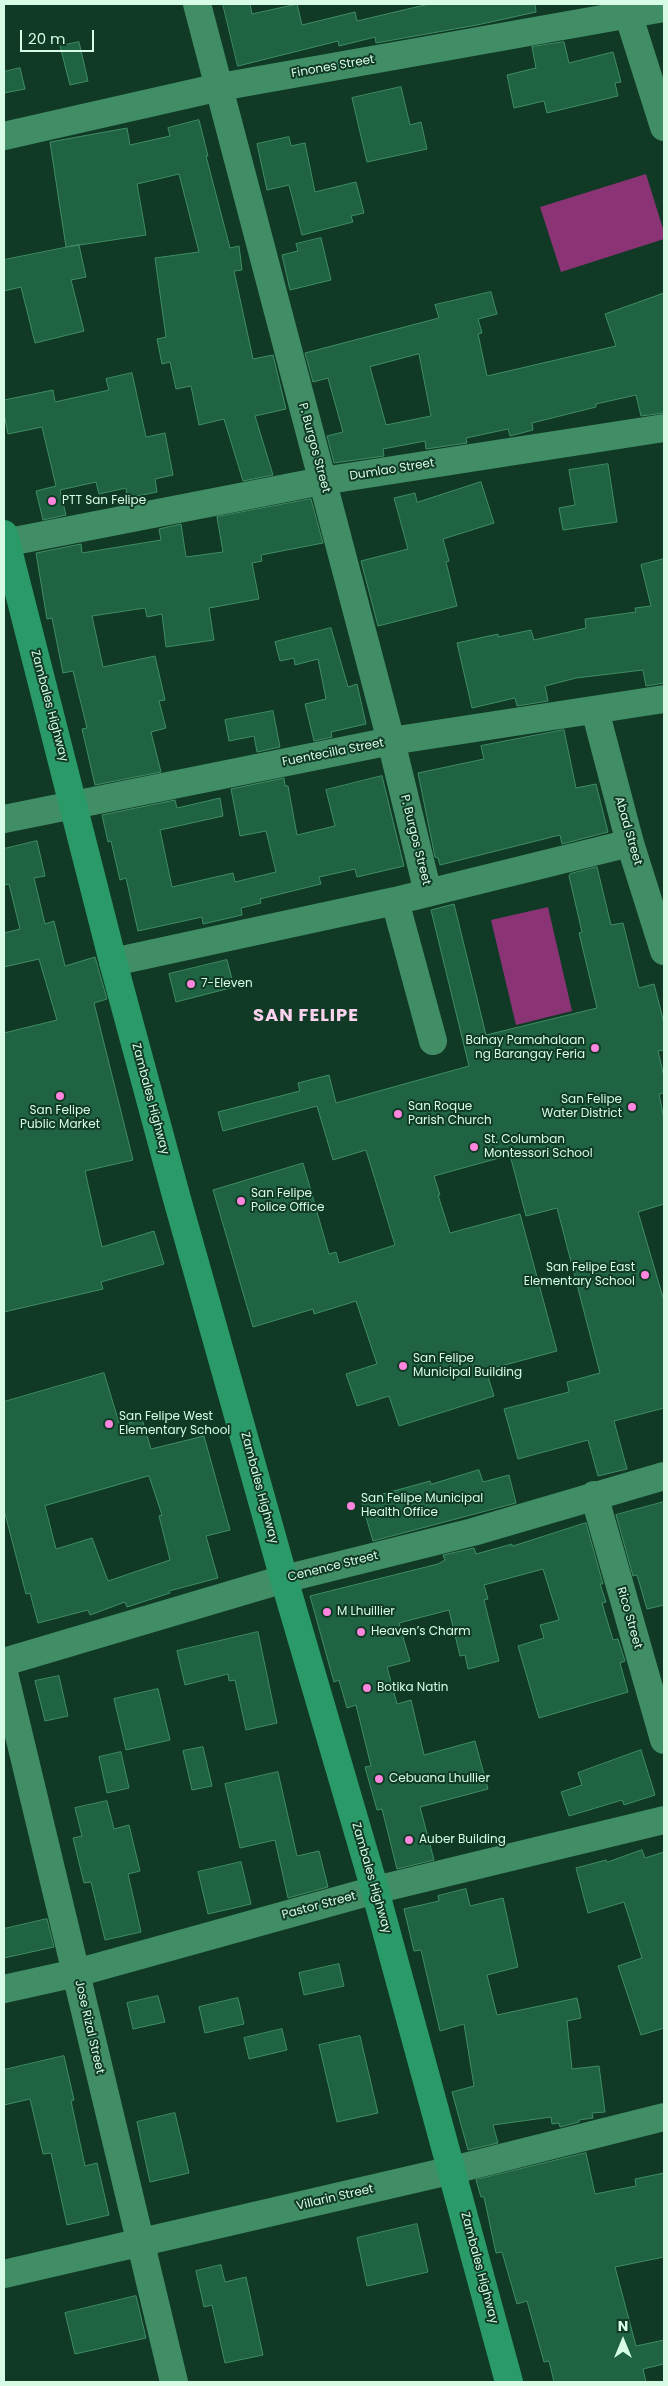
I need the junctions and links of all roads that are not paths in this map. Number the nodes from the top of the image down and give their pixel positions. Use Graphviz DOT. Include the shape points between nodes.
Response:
graph roads {
  1 [pos="197,4"];
  2 [pos="664,8"];
  3 [pos="627,9"];
  4 [pos="220,87"];
  5 [pos="664,127"];
  6 [pos="4,136"];
  7 [pos="664,428"];
  8 [pos="322,481"];
  9 [pos="4,540"];
  10 [pos="664,699"];
  11 [pos="595,710"];
  12 [pos="391,742"];
  13 [pos="75,806"];
  14 [pos="4,819"];
  15 [pos="630,843"];
  16 [pos="428,893"];
  17 [pos="395,901"];
  18 [pos="664,951"];
  19 [pos="113,962"];
  20 [pos="433,1041"];
  21 [pos="664,1476"];
  22 [pos="594,1495"];
  23 [pos="284,1579"];
  24 [pos="4,1662"];
  25 [pos="4,1673"];
  26 [pos="664,1740"];
  27 [pos="664,1820"];
  28 [pos="376,1890"];
  29 [pos="76,1972"];
  30 [pos="4,1989"];
  31 [pos="664,2117"];
  32 [pos="453,2170"];
  33 [pos="140,2243"];
  34 [pos="4,2274"];
  35 [pos="174,2382"];
  36 [pos="510,2382"];
  1 -- 4 [label="street, P. Burgos Street"];
  2 -- 3 [label="street, Finones Street"];
  3 -- 4 [label="street, Finones Street"];
  3 -- 5 [label="street"];
  4 -- 6 [label="street, Finones Street"];
  4 -- 8 [label="street, P. Burgos Street"];
  7 -- 8 [label="street, Dumlao Street"];
  8 -- 9 [label="street, Dumlao Street"];
  8 -- 12 [label="street, P. Burgos Street"];
  9 -- 13 [label="main road, Zambales Highway"];
  10 -- 11 [label="street, Fuentecilla Street"];
  11 -- 12 [label="street, Fuentecilla Street"];
  11 -- 15 [label="street, Abad Street"];
  12 -- 13 [label="street, Fuentecilla Street"];
  12 -- 16 [label="street, P. Burgos Street"];
  13 -- 14 [label="street, Fuentecilla Street"];
  13 -- 19 [label="main road, Zambales Highway"];
  15 -- 16 [label="street"];
  15 -- 18 [label="street, Abad Street"];
  16 -- 17 [label="street"];
  17 -- 19 [label="street"];
  17 -- 20 [label="street"];
  19 -- 23 [label="main road, Zambales Highway"];
  21 -- 22 [label="street, Cenence Street"];
  22 -- 23 [label="street, Cenence Street" via="473,1532"];
  22 -- 26 [label="street, Rico Street"];
  23 -- 24 [label="street, Cenence Street"];
  23 -- 28 [label="main road, Zambales Highway"];
  25 -- 29 [label="street, Jose Rizal Street"];
  27 -- 28 [label="street, Pastor Street"];
  28 -- 29 [label="street, Pastor Street"];
  28 -- 32 [label="main road, Zambales Highway"];
  29 -- 30 [label="street, Pastor Street"];
  29 -- 33 [label="street, Jose Rizal Street"];
  31 -- 32 [label="street, Villarin Street"];
  32 -- 33 [label="street, Villarin Street"];
  32 -- 36 [label="main road, Zambales Highway"];
  33 -- 34 [label="street, Villarin Street"];
  33 -- 35 [label="street, Jose Rizal Street"];
}
